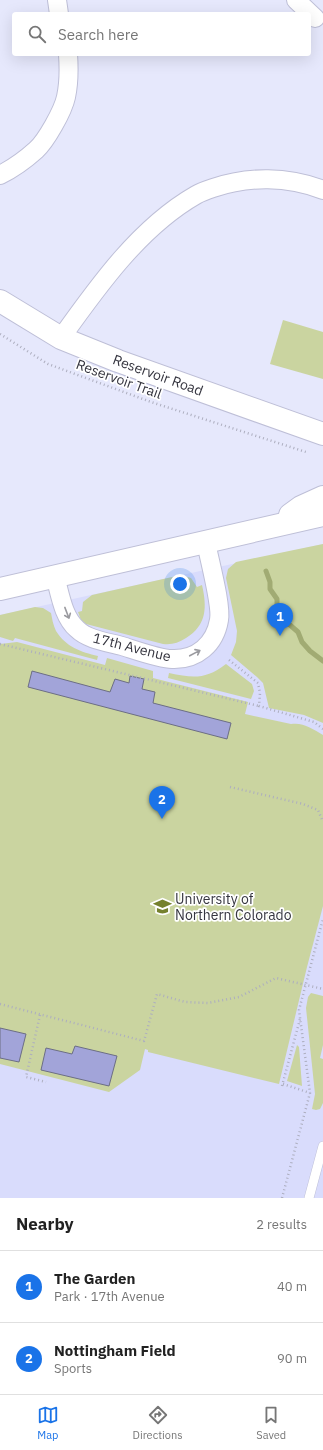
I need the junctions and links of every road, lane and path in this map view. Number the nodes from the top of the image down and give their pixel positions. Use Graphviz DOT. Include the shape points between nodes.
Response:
graph roads {
  1 [pos="56,0"];
  2 [pos="296,0"];
  3 [pos="59,12"];
  4 [pos="309,12"];
  5 [pos="311,14"];
  6 [pos="315,18"];
  7 [pos="68,56"];
  8 [pos="0,174"];
  9 [pos="323,190"];
  10 [pos="0,301"];
  11 [pos="0,334"];
  12 [pos="61,338"];
  13 [pos="317,440"];
  14 [pos="323,497"];
  15 [pos="323,515"];
  16 [pos="276,526"];
  17 [pos="323,526"];
  18 [pos="206,542"];
  19 [pos="55,576"];
  20 [pos="0,589"];
  21 [pos="0,644"];
  22 [pos="229,660"];
  23 [pos="259,706"];
  24 [pos="323,729"];
  25 [pos="230,787"];
  26 [pos="323,822"];
  27 [pos="323,920"];
  28 [pos="306,984"];
  29 [pos="323,988"];
  30 [pos="0,1004"];
  31 [pos="40,1014"];
  32 [pos="300,1017"];
  33 [pos="46,1082"];
  34 [pos="310,1093"];
  35 [pos="323,1146"];
  36 [pos="282,1198"];
  37 [pos="310,1198"];
  1 -- 3 [label="street"];
  2 -- 4 [label="street"];
  5 -- 6 [label="street"];
  7 -- 8 [label="street" via="69,78 66,98 54,125 37,150"];
  9 -- 12 [label="street" via="292,182 258,179 225,184 197,194 155,223 109,274"];
  10 -- 12 [label="street, Reservoir Road"];
  11 -- 13 [label="path, Reservoir Trail" via="48,364 151,402"];
  12 -- 13 [label="street, Reservoir Road"];
  14 -- 16 [label="street" via="301,507"];
  15 -- 16 [label="street"];
  16 -- 17 [label="street" via="307,529"];
  16 -- 18 [label="street"];
  18 -- 19 [label="street"];
  19 -- 18 [label="street, 17th Avenue, one-way" via="67,618 77,630 90,637 171,659 185,658 208,646 220,618"];
  19 -- 20 [label="street"];
  21 -- 23 [label="path"];
  22 -- 23 [label="path" via="258,683"];
  23 -- 24 [label="path" via="314,722"];
  25 -- 26 [label="path" via="303,804 318,810"];
  27 -- 28 [label="path"];
  28 -- 29 [label="path"];
  28 -- 31 [label="path" via="276,978 239,997 208,1003 185,1002 157,994 144,1041"];
  28 -- 32 [label="path" via="299,1010"];
  30 -- 31 [label="path"];
  31 -- 33 [label="path" via="26,1077"];
  32 -- 34 [label="path"];
  32 -- 34 [label="path" via="282,1085"];
  34 -- 36 [label="path"];
  35 -- 37 [label="lane"];
}
